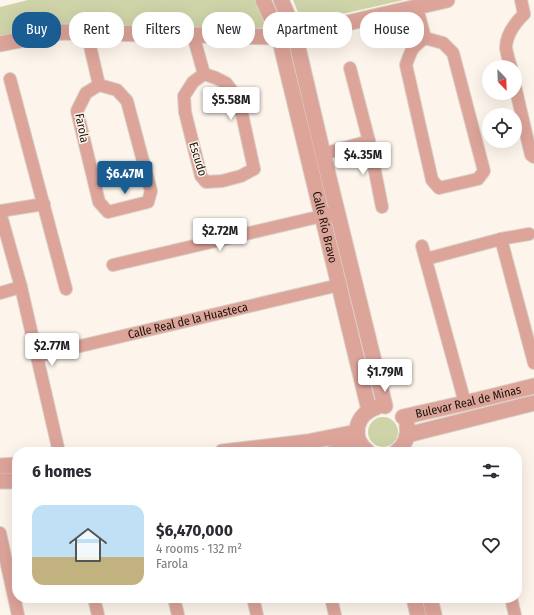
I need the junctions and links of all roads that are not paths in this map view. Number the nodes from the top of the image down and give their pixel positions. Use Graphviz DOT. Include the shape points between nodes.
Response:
graph roads {
  1 [pos="263,0"];
  2 [pos="281,0"];
  3 [pos="447,0"];
  4 [pos="521,0"];
  5 [pos="417,8"];
  6 [pos="269,12"];
  7 [pos="286,12"];
  8 [pos="529,16"];
  9 [pos="352,22"];
  10 [pos="69,32"];
  11 [pos="194,35"];
  12 [pos="263,37"];
  13 [pos="425,38"];
  14 [pos="194,39"];
  15 [pos="0,44"];
  16 [pos="90,48"];
  17 [pos="282,48"];
  18 [pos="298,48"];
  19 [pos="509,60"];
  20 [pos="350,68"];
  21 [pos="204,74"];
  22 [pos="10,79"];
  23 [pos="99,85"];
  24 [pos="518,100"];
  25 [pos="369,140"];
  26 [pos="323,154"];
  27 [pos="534,157"];
  28 [pos="44,204"];
  29 [pos="382,207"];
  30 [pos="0,212"];
  31 [pos="337,213"];
  32 [pos="322,216"];
  33 [pos="2,230"];
  34 [pos="529,234"];
  35 [pos="501,239"];
  36 [pos="422,246"];
  37 [pos="426,259"];
  38 [pos="113,265"];
  39 [pos="339,285"];
  40 [pos="21,287"];
  41 [pos="66,289"];
  42 [pos="0,293"];
  43 [pos="38,356"];
  44 [pos="534,363"];
  45 [pos="534,386"];
  46 [pos="465,403"];
  47 [pos="534,403"];
  48 [pos="385,406"];
  49 [pos="369,410"];
  50 [pos="403,416"];
  51 [pos="407,435"];
  52 [pos="362,443"];
  53 [pos="58,447"];
  54 [pos="264,447"];
  55 [pos="349,447"];
  56 [pos="401,447"];
  57 [pos="12,465"];
  58 [pos="0,466"];
  59 [pos="12,481"];
  60 [pos="0,482"];
  61 [pos="0,533"];
  62 [pos="3,558"];
  63 [pos="12,592"];
  64 [pos="15,603"];
  65 [pos="95,603"];
  66 [pos="175,603"];
  67 [pos="254,603"];
  68 [pos="332,603"];
  69 [pos="415,603"];
  70 [pos="431,603"];
  71 [pos="512,603"];
  72 [pos="18,615"];
  73 [pos="98,615"];
  74 [pos="178,615"];
  75 [pos="257,615"];
  76 [pos="335,615"];
  77 [pos="418,615"];
  78 [pos="434,615"];
  79 [pos="515,615"];
  1 -- 6 [label="street, Calle Río Bravo"];
  2 -- 7 [label="street, Calle Río Bravo"];
  3 -- 5 [label="street"];
  4 -- 8 [label="street"];
  5 -- 9 [label="street"];
  5 -- 13 [label="street"];
  8 -- 19 [label="street" via="515,24 508,36 506,48"];
  10 -- 15 [label="street"];
  11 -- 12 [label="street"];
  13 -- 13 [label="street" via="415,45 406,65 432,180 439,188 478,179 484,171 453,53 443,43"];
  14 -- 21 [label="street"];
  16 -- 23 [label="street"];
  17 -- 32 [label="street, Calle Río Bravo"];
  18 -- 26 [label="street, Calle Río Bravo"];
  20 -- 25 [label="street"];
  21 -- 21 [label="street, Escudo" via="226,83 240,105 254,169 242,176 206,182 201,176 185,112 184,96 193,82"];
  22 -- 28 [label="street"];
  23 -- 23 [label="street, Farola" via="117,90 127,101 151,191 148,202 108,212 99,202 77,111 86,93"];
  24 -- 27 [label="street" via="531,155"];
  25 -- 26 [label="street"];
  25 -- 29 [label="street"];
  26 -- 31 [label="street, Calle Río Bravo"];
  28 -- 30 [label="street"];
  28 -- 41 [label="street"];
  30 -- 33 [label="street"];
  31 -- 32 [label="street"];
  31 -- 48 [label="street, Calle Río Bravo"];
  32 -- 38 [label="street"];
  32 -- 39 [label="street, Calle Río Bravo"];
  33 -- 40 [label="street"];
  34 -- 35 [label="street"];
  35 -- 37 [label="street"];
  35 -- 44 [label="street"];
  36 -- 37 [label="street"];
  37 -- 46 [label="street"];
  39 -- 43 [label="street, Calle Real de la Huasteca"];
  39 -- 49 [label="street, Calle Río Bravo"];
  40 -- 42 [label="street"];
  40 -- 43 [label="street"];
  43 -- 53 [label="street"];
  45 -- 46 [label="street, Bulevar Real de Minas"];
  46 -- 50 [label="street, Bulevar Real de Minas"];
  47 -- 51 [label="street, Bulevar Real de Minas"];
  48 -- 49 [label="street"];
  48 -- 50 [label="street"];
  49 -- 52 [label="street" via="358,424"];
  50 -- 51 [label="street"];
  51 -- 56 [label="street"];
  52 -- 54 [label="street" via="307,442"];
  52 -- 55 [label="street"];
  57 -- 58 [label="street"];
  59 -- 60 [label="street"];
  61 -- 62 [label="street"];
  62 -- 63 [label="street"];
  64 -- 72 [label="street"];
  65 -- 73 [label="street"];
  66 -- 74 [label="street"];
  67 -- 75 [label="street"];
  68 -- 76 [label="street"];
  69 -- 77 [label="street"];
  70 -- 78 [label="street"];
  71 -- 79 [label="street"];
}
